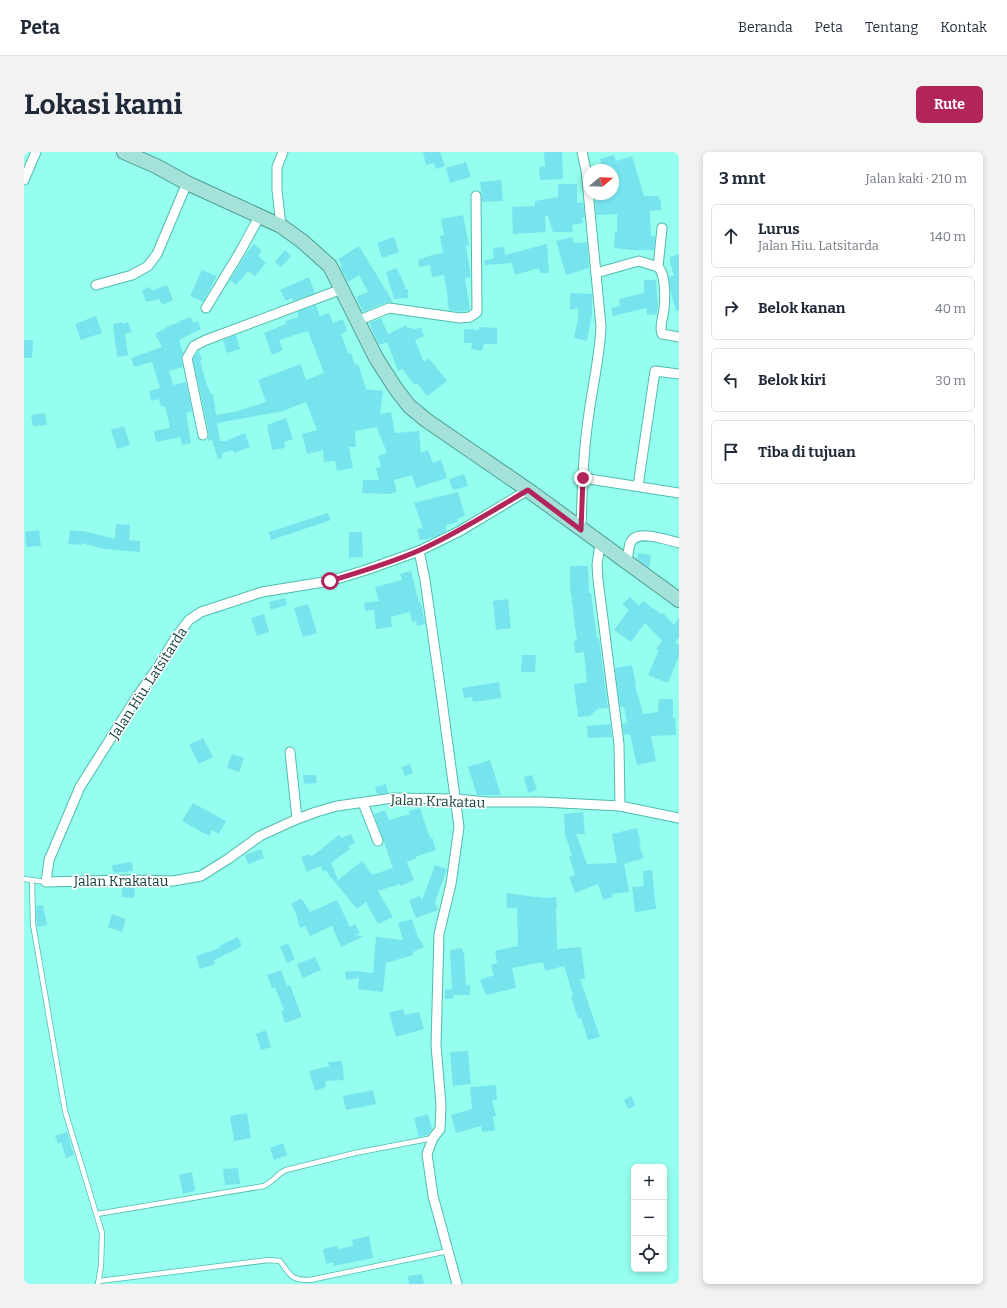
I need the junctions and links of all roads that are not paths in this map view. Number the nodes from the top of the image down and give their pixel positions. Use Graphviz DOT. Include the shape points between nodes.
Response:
graph roads {
  1 [pos="36,152"];
  2 [pos="124,152"];
  3 [pos="283,152"];
  4 [pos="582,152"];
  5 [pos="24,180"];
  6 [pos="187,183"];
  7 [pos="476,196"];
  8 [pos="258,217"];
  9 [pos="281,226"];
  10 [pos="662,228"];
  11 [pos="658,267"];
  12 [pos="596,273"];
  13 [pos="96,285"];
  14 [pos="342,289"];
  15 [pos="206,308"];
  16 [pos="357,321"];
  17 [pos="679,337"];
  18 [pos="679,374"];
  19 [pos="203,434"];
  20 [pos="583,478"];
  21 [pos="638,486"];
  22 [pos="528,490"];
  23 [pos="679,493"];
  24 [pos="581,530"];
  25 [pos="679,543"];
  26 [pos="600,544"];
  27 [pos="419,551"];
  28 [pos="627,563"];
  29 [pos="679,600"];
  30 [pos="290,752"];
  31 [pos="456,799"];
  32 [pos="363,803"];
  33 [pos="620,806"];
  34 [pos="679,818"];
  35 [pos="297,819"];
  36 [pos="378,841"];
  37 [pos="24,879"];
  38 [pos="32,880"];
  39 [pos="46,882"];
  40 [pos="433,1138"];
  41 [pos="97,1214"];
  42 [pos="448,1250"];
  43 [pos="98,1282"];
  44 [pos="457,1284"];
  1 -- 5 [label="street"];
  2 -- 6 [label="main road"];
  3 -- 9 [label="street" via="278,167 276,190"];
  4 -- 12 [label="street"];
  6 -- 8 [label="main road"];
  6 -- 13 [label="street" via="157,254 148,266 132,275"];
  7 -- 16 [label="street" via="477,312 470,317 460,318 389,308"];
  8 -- 9 [label="main road"];
  8 -- 15 [label="street"];
  9 -- 14 [label="main road" via="330,266"];
  10 -- 11 [label="street"];
  11 -- 12 [label="street" via="639,261"];
  11 -- 17 [label="street" via="662,270 664,285 664,310 660,329 662,334"];
  12 -- 20 [label="street" via="601,326 600,346 589,414"];
  14 -- 16 [label="main road"];
  14 -- 19 [label="street" via="194,346 187,358"];
  16 -- 22 [label="main road" via="376,358 409,406"];
  18 -- 21 [label="street" via="655,371"];
  20 -- 21 [label="street"];
  20 -- 24 [label="street"];
  21 -- 23 [label="street"];
  22 -- 24 [label="main road"];
  22 -- 27 [label="street, Jalan Hiu. Latsitarda" via="460,531"];
  24 -- 26 [label="main road"];
  25 -- 28 [label="street" via="645,535 637,537 630,543"];
  26 -- 28 [label="main road"];
  26 -- 33 [label="street" via="598,580 620,744"];
  27 -- 31 [label="street"];
  27 -- 39 [label="street, Jalan Hiu. Latsitarda" via="330,581 262,592 201,612 189,620 80,787 49,860"];
  28 -- 29 [label="main road"];
  30 -- 35 [label="street"];
  31 -- 32 [label="street, Jalan Krakatau" via="393,798"];
  31 -- 33 [label="street, Jalan Krakatau"];
  31 -- 40 [label="street" via="459,827 456,852 439,934 436,1045 442,1105 440,1129"];
  32 -- 35 [label="street, Jalan Krakatau" via="336,806"];
  32 -- 36 [label="street"];
  33 -- 34 [label="street, Jalan Krakatau"];
  35 -- 39 [label="street, Jalan Krakatau" via="260,836 201,876 173,881"];
  37 -- 38 [label="lane"];
  38 -- 39 [label="lane"];
  38 -- 41 [label="lane" via="33,924 65,1111"];
  40 -- 41 [label="lane" via="286,1170 264,1186"];
  40 -- 42 [label="street" via="427,1154 433,1196"];
  41 -- 43 [label="lane" via="102,1233"];
  42 -- 43 [label="lane" via="310,1280 298,1280 291,1276 280,1261 268,1260"];
  42 -- 44 [label="street"];
}
